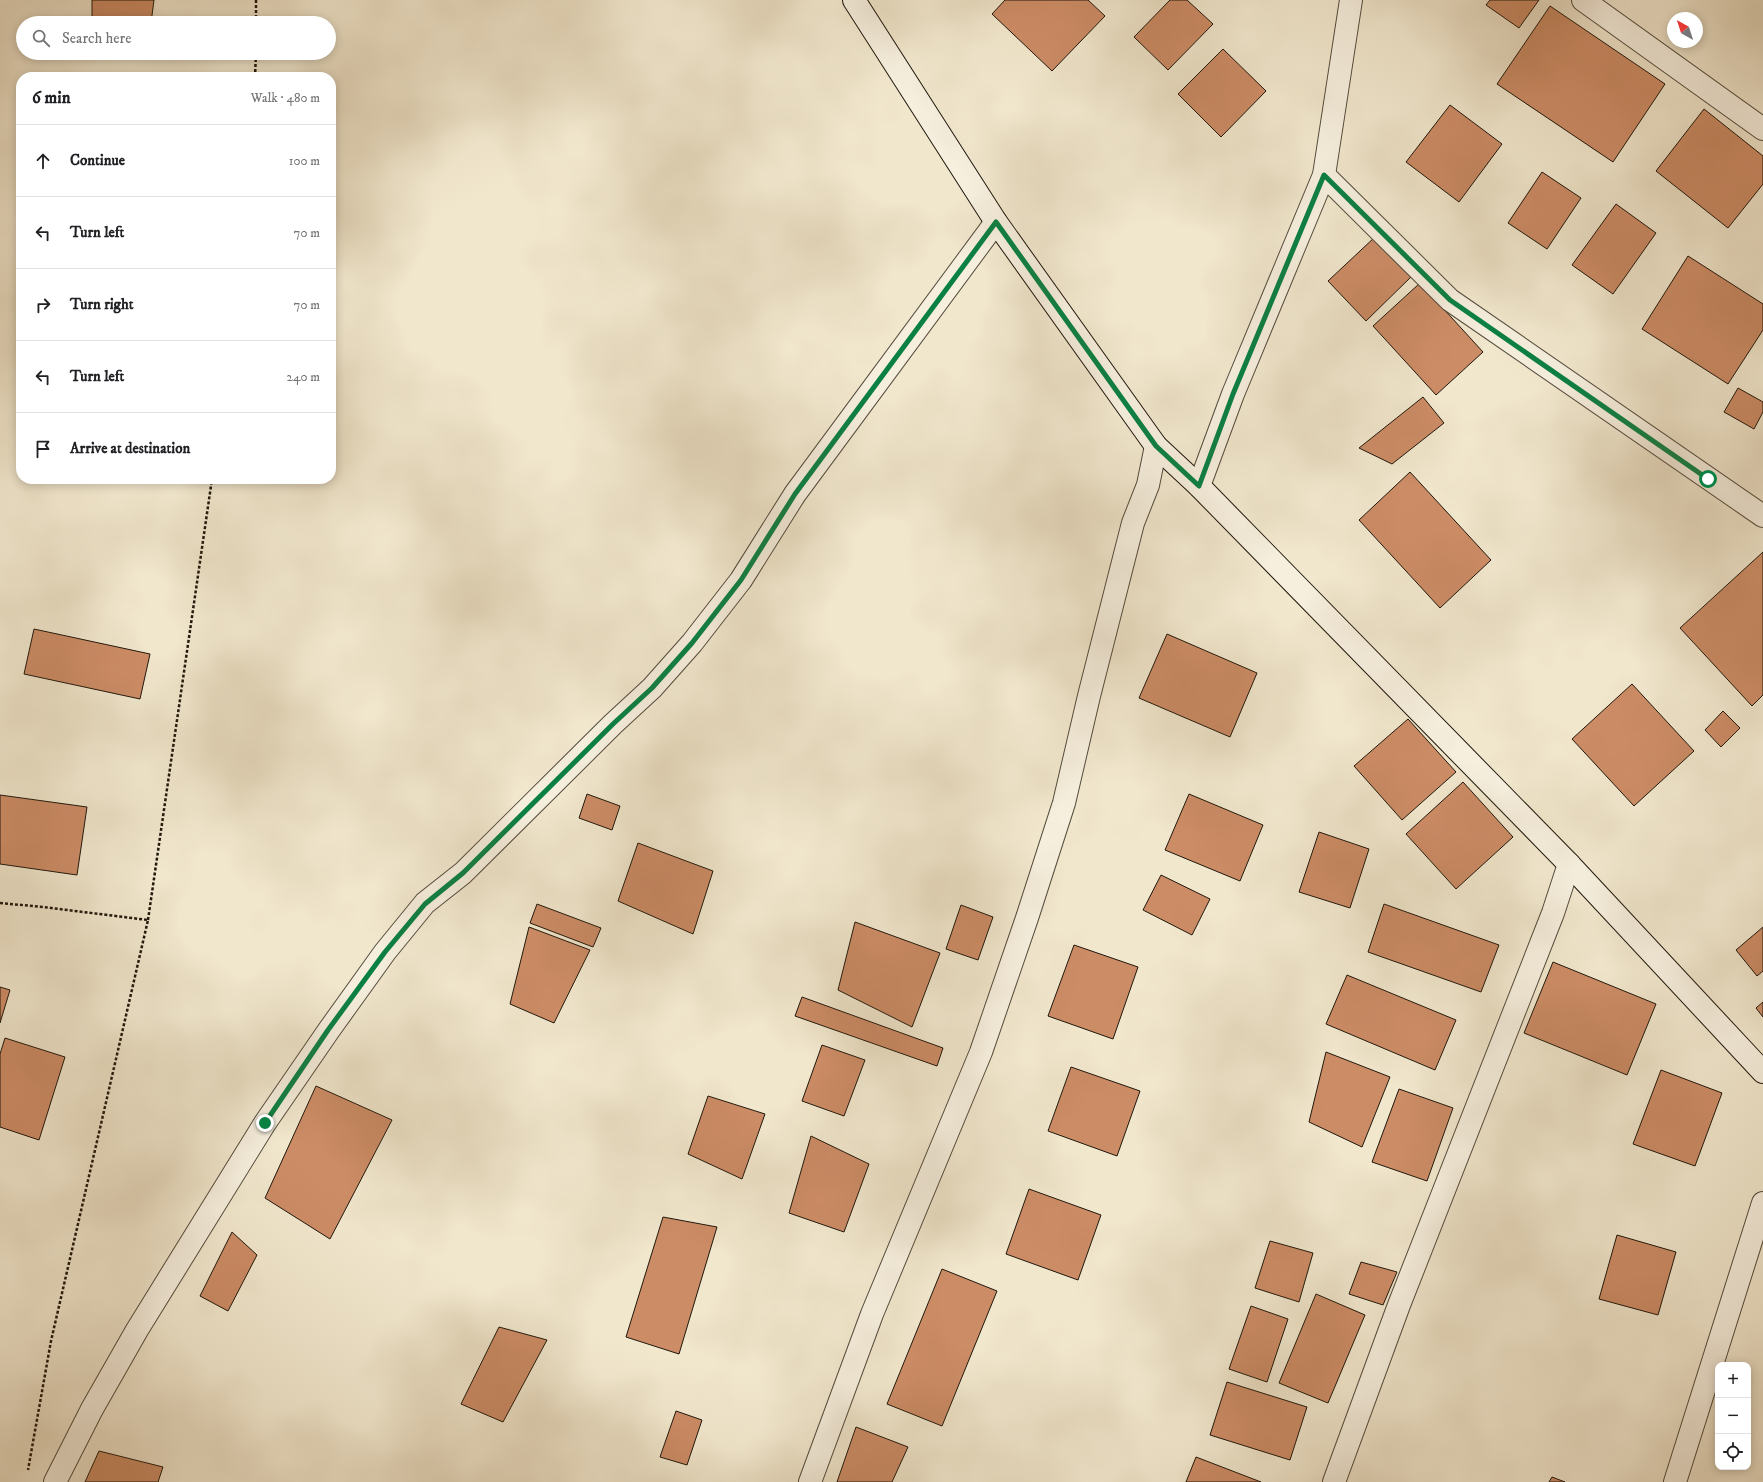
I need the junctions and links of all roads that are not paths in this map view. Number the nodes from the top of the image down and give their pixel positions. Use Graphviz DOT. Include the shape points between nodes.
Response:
graph roads {
  1 [pos="854,0"];
  2 [pos="1351,0"];
  3 [pos="1583,0"];
  4 [pos="1763,129"];
  5 [pos="1324,175"];
  6 [pos="996,222"];
  7 [pos="1156,446"];
  8 [pos="1199,486"];
  9 [pos="1763,516"];
  10 [pos="1569,864"];
  11 [pos="1763,1072"];
  12 [pos="1763,1203"];
  13 [pos="55,1482"];
  14 [pos="810,1482"];
  15 [pos="1334,1482"];
  16 [pos="1675,1482"];
  1 -- 6 [label="street"];
  2 -- 5 [label="street"];
  3 -- 4 [label="street"];
  5 -- 8 [label="street" via="1233,394"];
  5 -- 9 [label="street" via="1450,300"];
  6 -- 7 [label="street"];
  6 -- 13 [label="street" via="795,494 741,580 692,643 652,688 463,873 425,904 385,952 265,1123 137,1330 92,1408"];
  7 -- 8 [label="street"];
  7 -- 14 [label="street" via="1148,485 1133,523 1064,802 1027,918 981,1052 872,1314"];
  8 -- 10 [label="street"];
  10 -- 11 [label="street"];
  10 -- 15 [label="street" via="1553,913 1399,1305"];
  12 -- 16 [label="street"];
}
